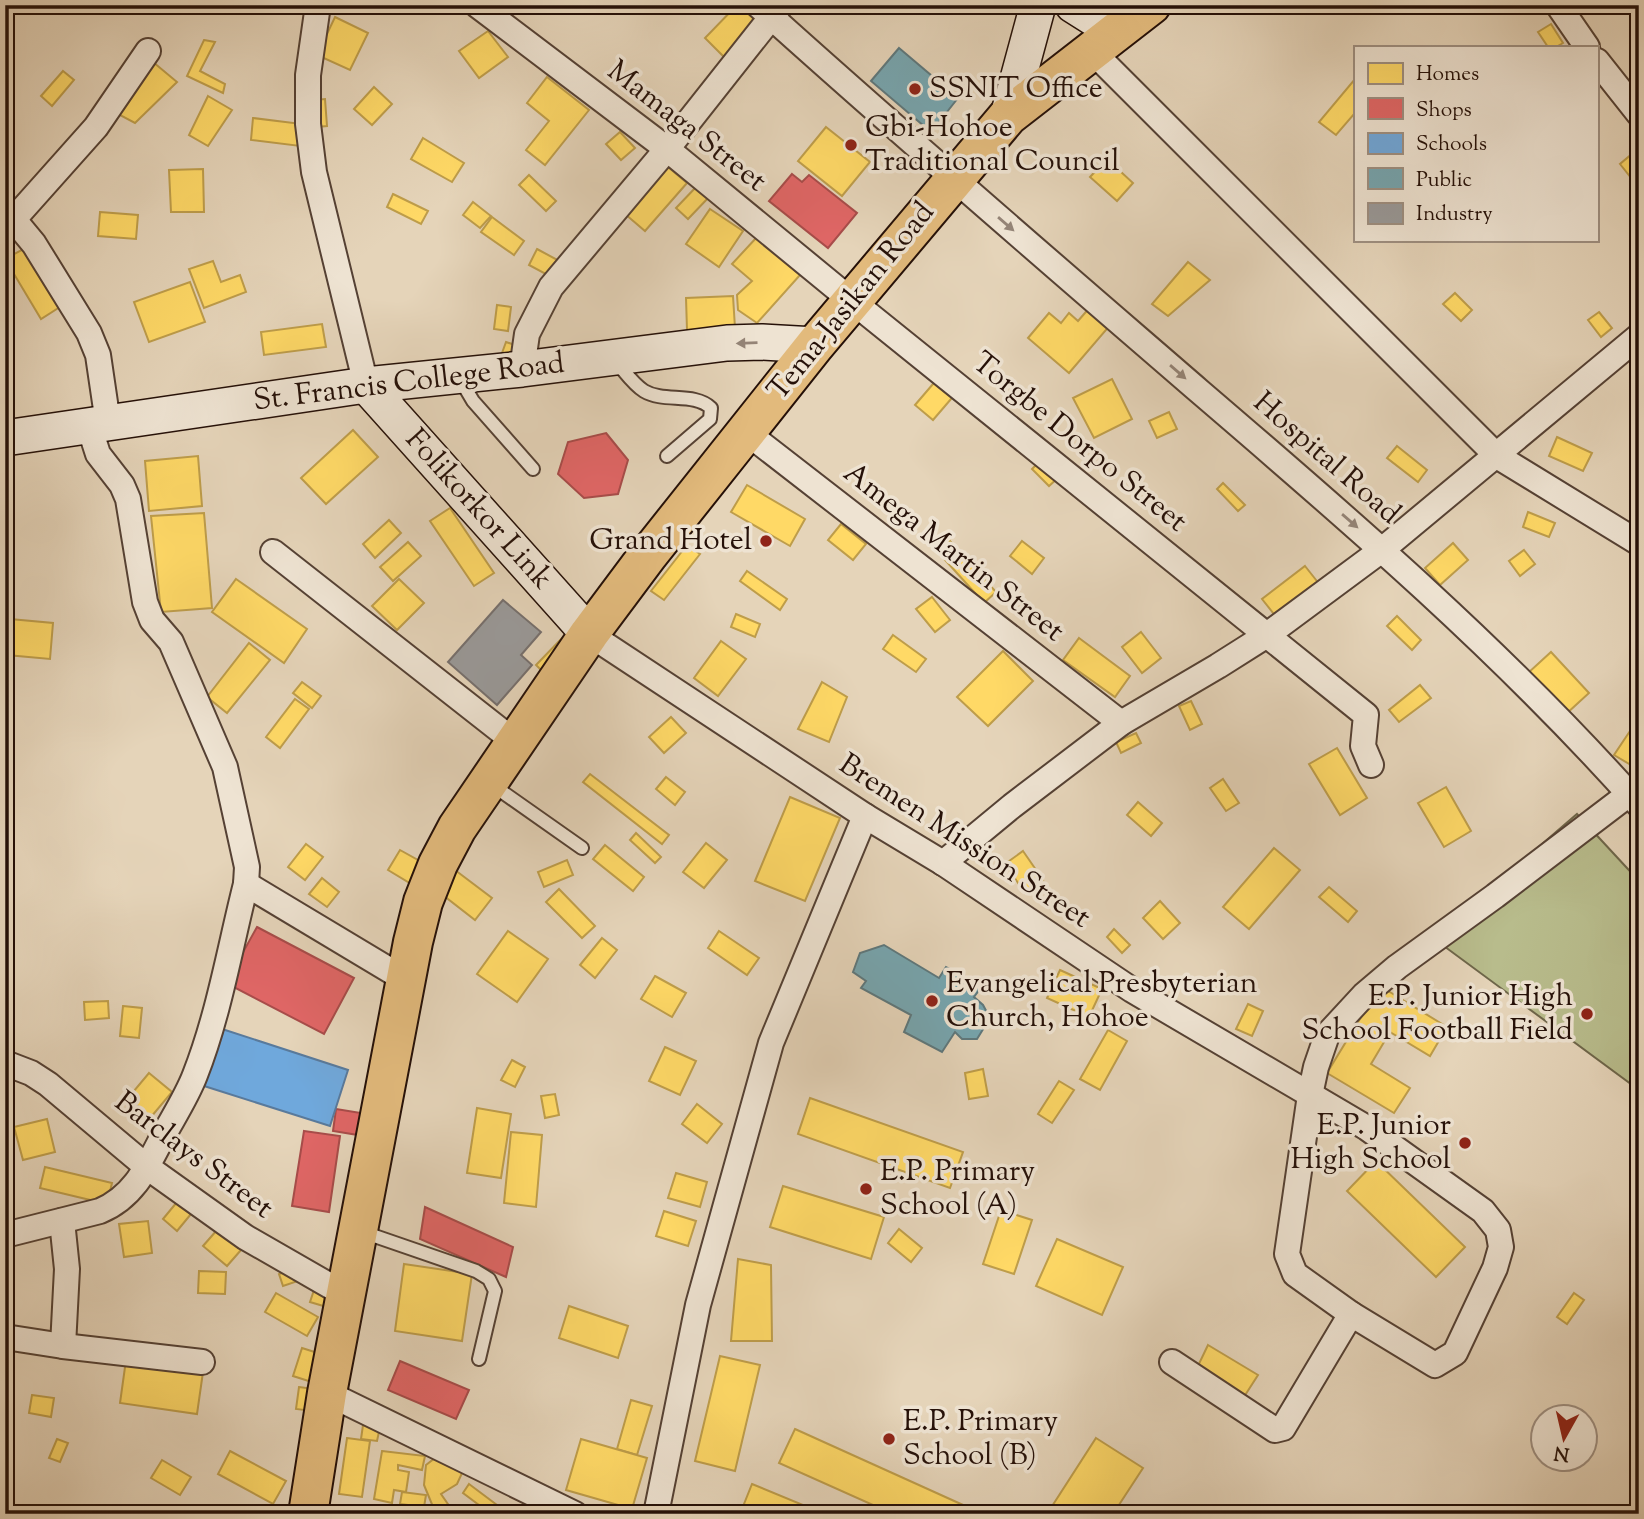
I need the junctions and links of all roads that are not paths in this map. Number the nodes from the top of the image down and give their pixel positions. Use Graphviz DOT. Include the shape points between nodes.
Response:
graph roads {
  1 [pos="318,5"];
  2 [pos="477,5"];
  3 [pos="1038,5"];
  4 [pos="1073,5"];
  5 [pos="1558,5"];
  6 [pos="770,9"];
  7 [pos="1137,15"];
  8 [pos="1586,46"];
  9 [pos="1091,50"];
  10 [pos="148,51"];
  11 [pos="1598,62"];
  12 [pos="1639,114"];
  13 [pos="1008,116"];
  14 [pos="667,149"];
  15 [pos="954,180"];
  16 [pos="10,214"];
  17 [pos="852,301"];
  18 [pos="1639,336"];
  19 [pos="815,345"];
  20 [pos="613,358"];
  21 [pos="522,369"];
  22 [pos="458,376"];
  23 [pos="366,386"];
  24 [pos="99,424"];
  25 [pos="746,432"];
  26 [pos="5,438"];
  27 [pos="667,456"];
  28 [pos="1497,456"];
  29 [pos="533,469"];
  30 [pos="1639,543"];
  31 [pos="1383,549"];
  32 [pos="273,552"];
  33 [pos="589,634"];
  34 [pos="1267,635"];
  35 [pos="1121,723"];
  36 [pos="515,742"];
  37 [pos="1371,765"];
  38 [pos="488,782"];
  39 [pos="1634,799"];
  40 [pos="865,816"];
  41 [pos="582,848"];
  42 [pos="943,863"];
  43 [pos="246,884"];
  44 [pos="406,980"];
  45 [pos="5,1063"];
  46 [pos="1310,1095"];
  47 [pos="147,1167"];
  48 [pos="62,1221"];
  49 [pos="358,1231"];
  50 [pos="5,1235"];
  51 [pos="346,1295"];
  52 [pos="1352,1314"];
  53 [pos="5,1336"];
  54 [pos="63,1346"];
  55 [pos="479,1359"];
  56 [pos="202,1362"];
  57 [pos="1172,1362"];
  58 [pos="327,1393"];
  59 [pos="308,1514"];
  60 [pos="575,1514"];
  61 [pos="656,1514"];
  1 -- 23 [label="street" via="308,75 314,172"];
  2 -- 14 [label="street, Mamaga Street"];
  3 -- 13 [label="main road"];
  4 -- 7 [label="main road" via="1092,17"];
  5 -- 8 [label="street"];
  6 -- 14 [label="street"];
  6 -- 15 [label="street, Hospital Road"];
  7 -- 9 [label="highway, Tema-Jasikan Road"];
  9 -- 13 [label="highway, Tema-Jasikan Road"];
  9 -- 28 [label="street"];
  10 -- 16 [label="street" via="96,127"];
  11 -- 12 [label="street"];
  13 -- 15 [label="highway, Tema-Jasikan Road"];
  14 -- 17 [label="street, Mamaga Street"];
  14 -- 21 [label="street" via="551,287 527,334"];
  15 -- 17 [label="highway, Tema-Jasikan Road"];
  15 -- 31 [label="street, Hospital Road, one-way"];
  16 -- 24 [label="street" via="89,333 98,355"];
  17 -- 19 [label="highway, Tema-Jasikan Road"];
  17 -- 34 [label="street, Torgbe Dorpo Street"];
  18 -- 28 [label="street"];
  19 -- 20 [label="main road, St. Francis College Road, one-way" via="727,344"];
  19 -- 25 [label="highway, Tema-Jasikan Road"];
  20 -- 21 [label="main road, St. Francis College Road"];
  20 -- 27 [label="lane" via="642,390 704,402 711,408 710,419"];
  21 -- 22 [label="main road, St. Francis College Road"];
  22 -- 23 [label="main road, St. Francis College Road"];
  22 -- 29 [label="lane" via="473,401"];
  23 -- 24 [label="main road, St. Francis College Road"];
  23 -- 33 [label="main road, Folikorkor Link"];
  24 -- 26 [label="main road, St. Francis College Road"];
  24 -- 43 [label="street" via="99,454 128,499 145,602 152,620 171,642 225,767 247,867"];
  25 -- 33 [label="highway, Tema-Jasikan Road"];
  25 -- 35 [label="street, Amega Martin Street"];
  28 -- 30 [label="street"];
  28 -- 31 [label="street"];
  31 -- 34 [label="street"];
  31 -- 39 [label="street, Hospital Road"];
  32 -- 36 [label="street"];
  33 -- 36 [label="highway, Tema-Jasikan Road"];
  33 -- 40 [label="street, Bremen Mission Street"];
  34 -- 35 [label="street"];
  34 -- 37 [label="street, Torgbe Dorpo Street" via="1366,715 1363,747"];
  35 -- 42 [label="street"];
  36 -- 38 [label="highway, Tema-Jasikan Road"];
  38 -- 41 [label="lane"];
  38 -- 44 [label="highway, Tema-Jasikan Road" via="438,864 423,902"];
  39 -- 46 [label="street, Bremen Mission Street" via="1364,995 1327,1035"];
  40 -- 42 [label="street, Bremen Mission Street"];
  40 -- 61 [label="street" via="767,1056 698,1305"];
  42 -- 46 [label="street, Bremen Mission Street" via="1132,990"];
  43 -- 44 [label="street"];
  43 -- 47 [label="street" via="195,1076"];
  44 -- 49 [label="highway, Tema-Jasikan Road"];
  45 -- 47 [label="street, Barclays Street" via="48,1084"];
  46 -- 52 [label="street, Bremen Mission Street" via="1287,1254 1295,1274"];
  46 -- 52 [label="street, Bremen Mission Street" via="1367,1128 1483,1211 1498,1230 1501,1247 1495,1268 1455,1353 1443,1362 1435,1364"];
  47 -- 48 [label="street" via="125,1198 113,1206"];
  47 -- 51 [label="street, Barclays Street" via="246,1237"];
  48 -- 50 [label="street"];
  48 -- 54 [label="street" via="67,1269"];
  49 -- 51 [label="highway, Tema-Jasikan Road"];
  49 -- 55 [label="lane" via="489,1279 495,1291"];
  51 -- 58 [label="highway, Tema-Jasikan Road"];
  52 -- 57 [label="street" via="1283,1428 1275,1430"];
  53 -- 54 [label="street"];
  54 -- 56 [label="street"];
  58 -- 59 [label="highway, Tema-Jasikan Road"];
  58 -- 60 [label="street"];
}
